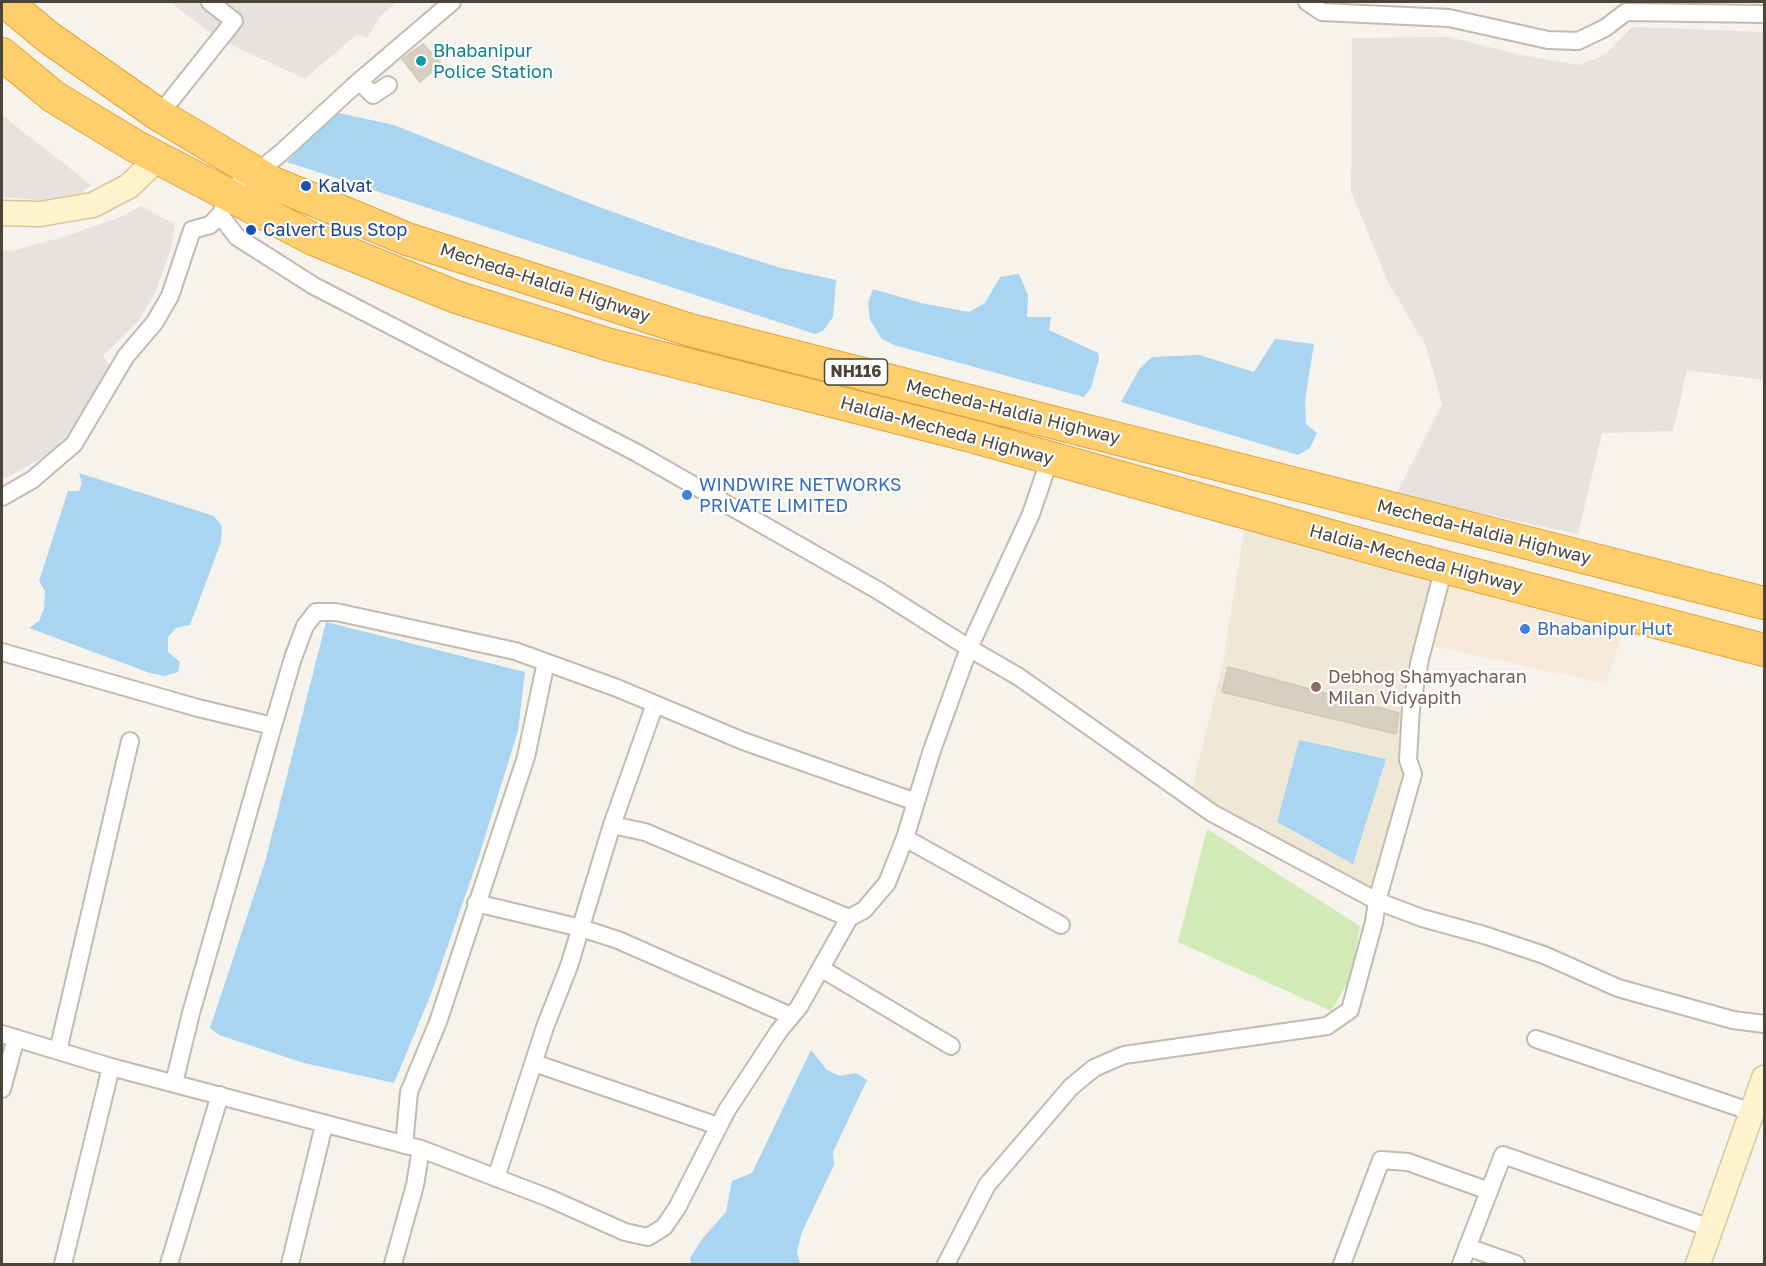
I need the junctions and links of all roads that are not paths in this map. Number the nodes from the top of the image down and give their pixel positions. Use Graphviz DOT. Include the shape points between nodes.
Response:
graph roads {
  1 [pos="6,2"];
  2 [pos="210,2"];
  3 [pos="452,2"];
  4 [pos="1307,2"];
  5 [pos="1764,14"];
  6 [pos="2,54"];
  7 [pos="357,83"];
  8 [pos="388,85"];
  9 [pos="159,115"];
  10 [pos="158,158"];
  11 [pos="250,170"];
  12 [pos="225,206"];
  13 [pos="2,213"];
  14 [pos="1050,458"];
  15 [pos="2,497"];
  16 [pos="1444,567"];
  17 [pos="1764,603"];
  18 [pos="969,648"];
  19 [pos="1764,651"];
  20 [pos="2,652"];
  21 [pos="546,662"];
  22 [pos="655,704"];
  23 [pos="273,726"];
  24 [pos="130,741"];
  25 [pos="916,802"];
  26 [pos="612,825"];
  27 [pos="905,838"];
  28 [pos="1377,901"];
  29 [pos="476,903"];
  30 [pos="849,918"];
  31 [pos="1061,925"];
  32 [pos="581,928"];
  33 [pos="822,969"];
  34 [pos="791,1016"];
  35 [pos="1764,1023"];
  36 [pos="9,1036"];
  37 [pos="1536,1039"];
  38 [pos="951,1046"];
  39 [pos="58,1051"];
  40 [pos="534,1063"];
  41 [pos="111,1067"];
  42 [pos="1764,1078"];
  43 [pos="174,1083"];
  44 [pos="2,1089"];
  45 [pos="220,1095"];
  46 [pos="1752,1112"];
  47 [pos="324,1125"];
  48 [pos="718,1126"];
  49 [pos="404,1145"];
  50 [pos="420,1149"];
  51 [pos="496,1178"];
  52 [pos="1489,1191"];
  53 [pos="1710,1228"];
  54 [pos="1467,1247"];
  55 [pos="63,1264"];
  56 [pos="170,1264"];
  57 [pos="290,1264"];
  58 [pos="393,1264"];
  59 [pos="946,1264"];
  60 [pos="1342,1264"];
  61 [pos="1461,1264"];
  62 [pos="1516,1264"];
  63 [pos="1698,1264"];
  1 -- 9 [label="highway, Mecheda-Haldia Highway / NH116" via="48,37"];
  2 -- 9 [label="street" via="234,21"];
  3 -- 7 [label="street"];
  4 -- 5 [label="street" via="1322,12 1449,18 1548,40 1578,41 1626,12"];
  6 -- 10 [label="highway, Haldia-Mecheda Highway / NH116" via="54,97"];
  7 -- 8 [label="street" via="373,95"];
  7 -- 11 [label="street" via="265,166"];
  9 -- 11 [label="highway, Mecheda-Haldia Highway / NH116"];
  10 -- 12 [label="highway, Haldia-Mecheda Highway / NH116"];
  10 -- 13 [label="street" via="129,186 93,205 40,214"];
  11 -- 12 [label="street"];
  11 -- 17 [label="highway, Mecheda-Haldia Highway / NH116" via="407,239 690,330"];
  12 -- 14 [label="highway, Haldia-Mecheda Highway / NH116" via="456,297 610,345"];
  12 -- 15 [label="street" via="210,225 192,230 171,296 126,356 74,444 49,467"];
  12 -- 18 [label="street" via="237,237 314,286 637,453 879,591"];
  14 -- 16 [label="highway, Haldia-Mecheda Highway / NH116"];
  14 -- 18 [label="street" via="1031,514"];
  16 -- 19 [label="highway, Haldia-Mecheda Highway / NH116"];
  16 -- 28 [label="street" via="1411,708 1408,760 1413,774"];
  18 -- 25 [label="street"];
  18 -- 28 [label="street" via="1019,677 1212,813"];
  20 -- 23 [label="street"];
  21 -- 22 [label="street"];
  21 -- 23 [label="street" via="418,628 336,612 316,612 305,626"];
  21 -- 29 [label="street" via="531,739"];
  22 -- 25 [label="street" via="743,741"];
  22 -- 26 [label="street"];
  23 -- 43 [label="street"];
  24 -- 39 [label="street"];
  25 -- 27 [label="street"];
  26 -- 30 [label="street" via="645,832"];
  26 -- 32 [label="street"];
  27 -- 30 [label="street" via="886,883 864,910"];
  27 -- 31 [label="street"];
  28 -- 35 [label="street" via="1544,955 1618,988 1696,1011"];
  28 -- 59 [label="street" via="1350,1010 1327,1026 1210,1045 1162,1048 1124,1055 1094,1068 1071,1088 987,1185"];
  29 -- 32 [label="street"];
  29 -- 49 [label="street" via="438,1022 409,1092"];
  30 -- 33 [label="street"];
  32 -- 34 [label="street" via="618,940"];
  32 -- 40 [label="street"];
  33 -- 34 [label="street"];
  33 -- 38 [label="street"];
  34 -- 48 [label="street"];
  36 -- 39 [label="street"];
  36 -- 44 [label="street"];
  37 -- 46 [label="street"];
  39 -- 41 [label="street"];
  40 -- 48 [label="street"];
  40 -- 51 [label="street"];
  41 -- 43 [label="street"];
  41 -- 55 [label="street"];
  42 -- 46 [label="street"];
  43 -- 45 [label="street"];
  45 -- 47 [label="street"];
  45 -- 56 [label="street"];
  46 -- 53 [label="street"];
  47 -- 49 [label="street"];
  47 -- 57 [label="street"];
  48 -- 51 [label="street" via="677,1208 664,1227 648,1237 625,1232"];
  49 -- 50 [label="street"];
  50 -- 51 [label="street"];
  50 -- 58 [label="street" via="415,1185"];
  52 -- 53 [label="street" via="1503,1155"];
  52 -- 54 [label="street"];
  52 -- 60 [label="street" via="1408,1162 1381,1160"];
  53 -- 63 [label="street"];
  54 -- 61 [label="street"];
  54 -- 62 [label="street"];
}
